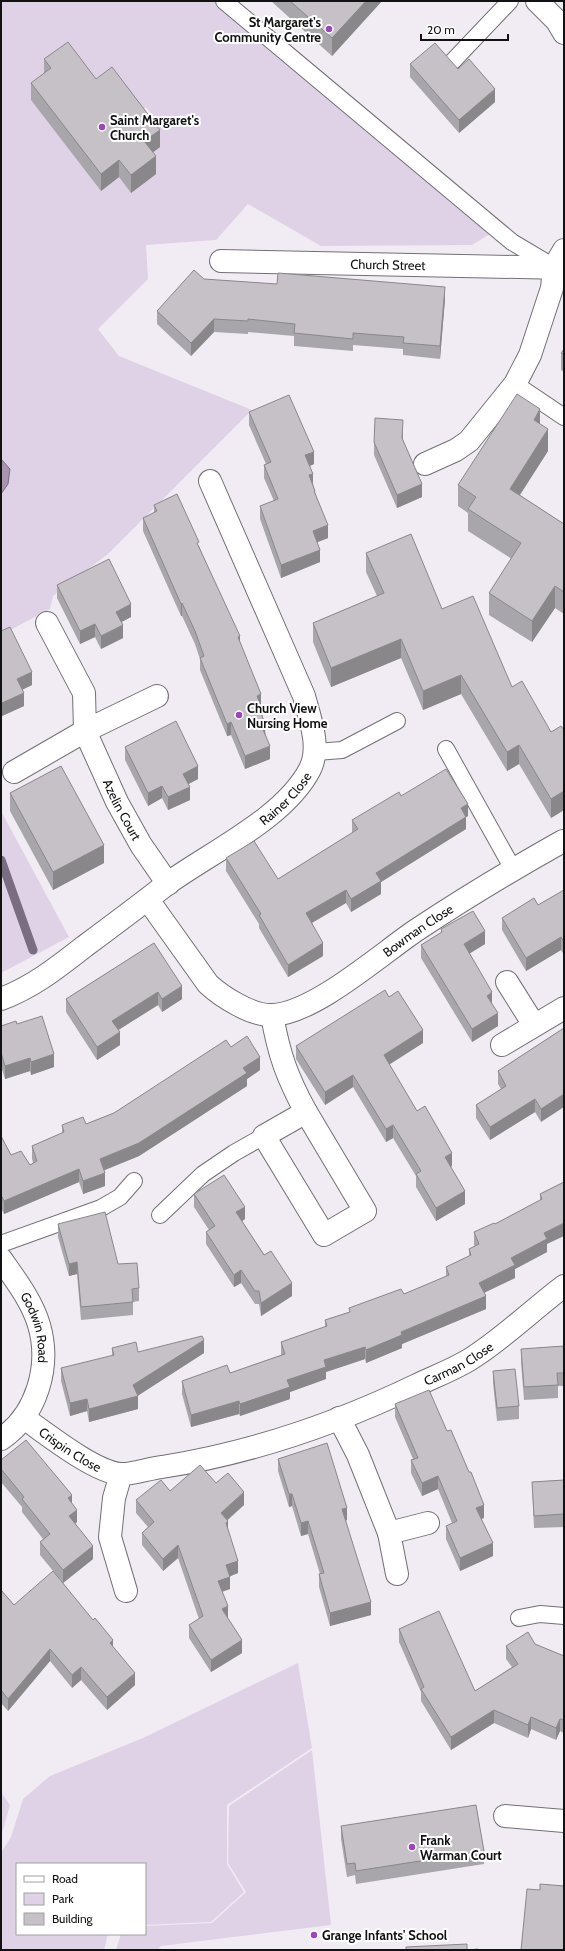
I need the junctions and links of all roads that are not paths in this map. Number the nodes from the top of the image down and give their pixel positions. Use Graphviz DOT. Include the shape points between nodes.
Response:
graph roads {
  1 [pos="224,1"];
  2 [pos="510,1"];
  3 [pos="537,1"];
  4 [pos="564,33"];
  5 [pos="452,61"];
  6 [pos="221,261"];
  7 [pos="561,261"];
  8 [pos="515,384"];
  9 [pos="564,417"];
  10 [pos="425,464"];
  11 [pos="210,481"];
  12 [pos="47,623"];
  13 [pos="157,696"];
  14 [pos="397,721"];
  15 [pos="85,731"];
  16 [pos="446,749"];
  17 [pos="316,752"];
  18 [pos="14,772"];
  19 [pos="563,841"];
  20 [pos="513,869"];
  21 [pos="168,884"];
  22 [pos="148,900"];
  23 [pos="507,982"];
  24 [pos="1,999"];
  25 [pos="564,1008"];
  26 [pos="272,1015"];
  27 [pos="534,1025"];
  28 [pos="502,1045"];
  29 [pos="306,1112"];
  30 [pos="264,1136"];
  31 [pos="134,1181"];
  32 [pos="160,1215"];
  33 [pos="1,1244"];
  34 [pos="1,1259"];
  35 [pos="564,1286"];
  36 [pos="24,1418"];
  37 [pos="339,1418"];
  38 [pos="1,1439"];
  39 [pos="202,1461"];
  40 [pos="121,1474"];
  41 [pos="428,1523"];
  42 [pos="389,1533"];
  43 [pos="397,1574"];
  44 [pos="126,1592"];
  45 [pos="564,1616"];
  46 [pos="519,1618"];
  47 [pos="505,1816"];
  48 [pos="564,1821"];
  1 -- 7 [label="lane" via="512,242"];
  2 -- 5 [label="lane"];
  3 -- 4 [label="street"];
  6 -- 7 [label="street, Church Street"];
  7 -- 8 [label="street" via="530,355"];
  8 -- 9 [label="lane"];
  8 -- 10 [label="street" via="469,441"];
  11 -- 17 [label="street" via="304,696"];
  12 -- 15 [label="street, Azelin Court" via="84,693"];
  13 -- 15 [label="street"];
  14 -- 17 [label="lane" via="342,750"];
  15 -- 18 [label="street"];
  15 -- 21 [label="street, Azelin Court" via="141,845"];
  16 -- 20 [label="lane"];
  17 -- 21 [label="street, Rainer Close" via="305,777 288,799"];
  19 -- 20 [label="street, Bowman Close"];
  20 -- 26 [label="street, Bowman Close" via="414,932 318,1000 296,1010"];
  21 -- 22 [label="street, Rainer Close"];
  22 -- 24 [label="street, Rainer Close" via="50,974 16,994"];
  22 -- 26 [label="street, Bowman Close" via="196,970 216,991 233,1003"];
  23 -- 27 [label="street"];
  25 -- 27 [label="street"];
  26 -- 29 [label="street" via="277,1047 289,1081"];
  27 -- 28 [label="street"];
  29 -- 30 [label="street"];
  29 -- 30 [label="street" via="365,1210 324,1235"];
  30 -- 32 [label="lane" via="202,1174"];
  31 -- 33 [label="lane" via="120,1197 101,1208"];
  34 -- 36 [label="street, Godwin Road" via="30,1304 39,1324 44,1347 39,1384"];
  35 -- 37 [label="street, Carman Close" via="501,1338 468,1361 387,1399"];
  36 -- 38 [label="street, Godwin Road"];
  36 -- 40 [label="street, Crispin Close" via="88,1460 104,1469"];
  37 -- 39 [label="street, Carman Close" via="290,1437"];
  37 -- 42 [label="street" via="358,1455"];
  39 -- 40 [label="street, Crispin Close"];
  40 -- 44 [label="street" via="114,1498 110,1537"];
  41 -- 42 [label="street"];
  42 -- 43 [label="street"];
  45 -- 46 [label="lane" via="540,1614"];
  47 -- 48 [label="street"];
}
